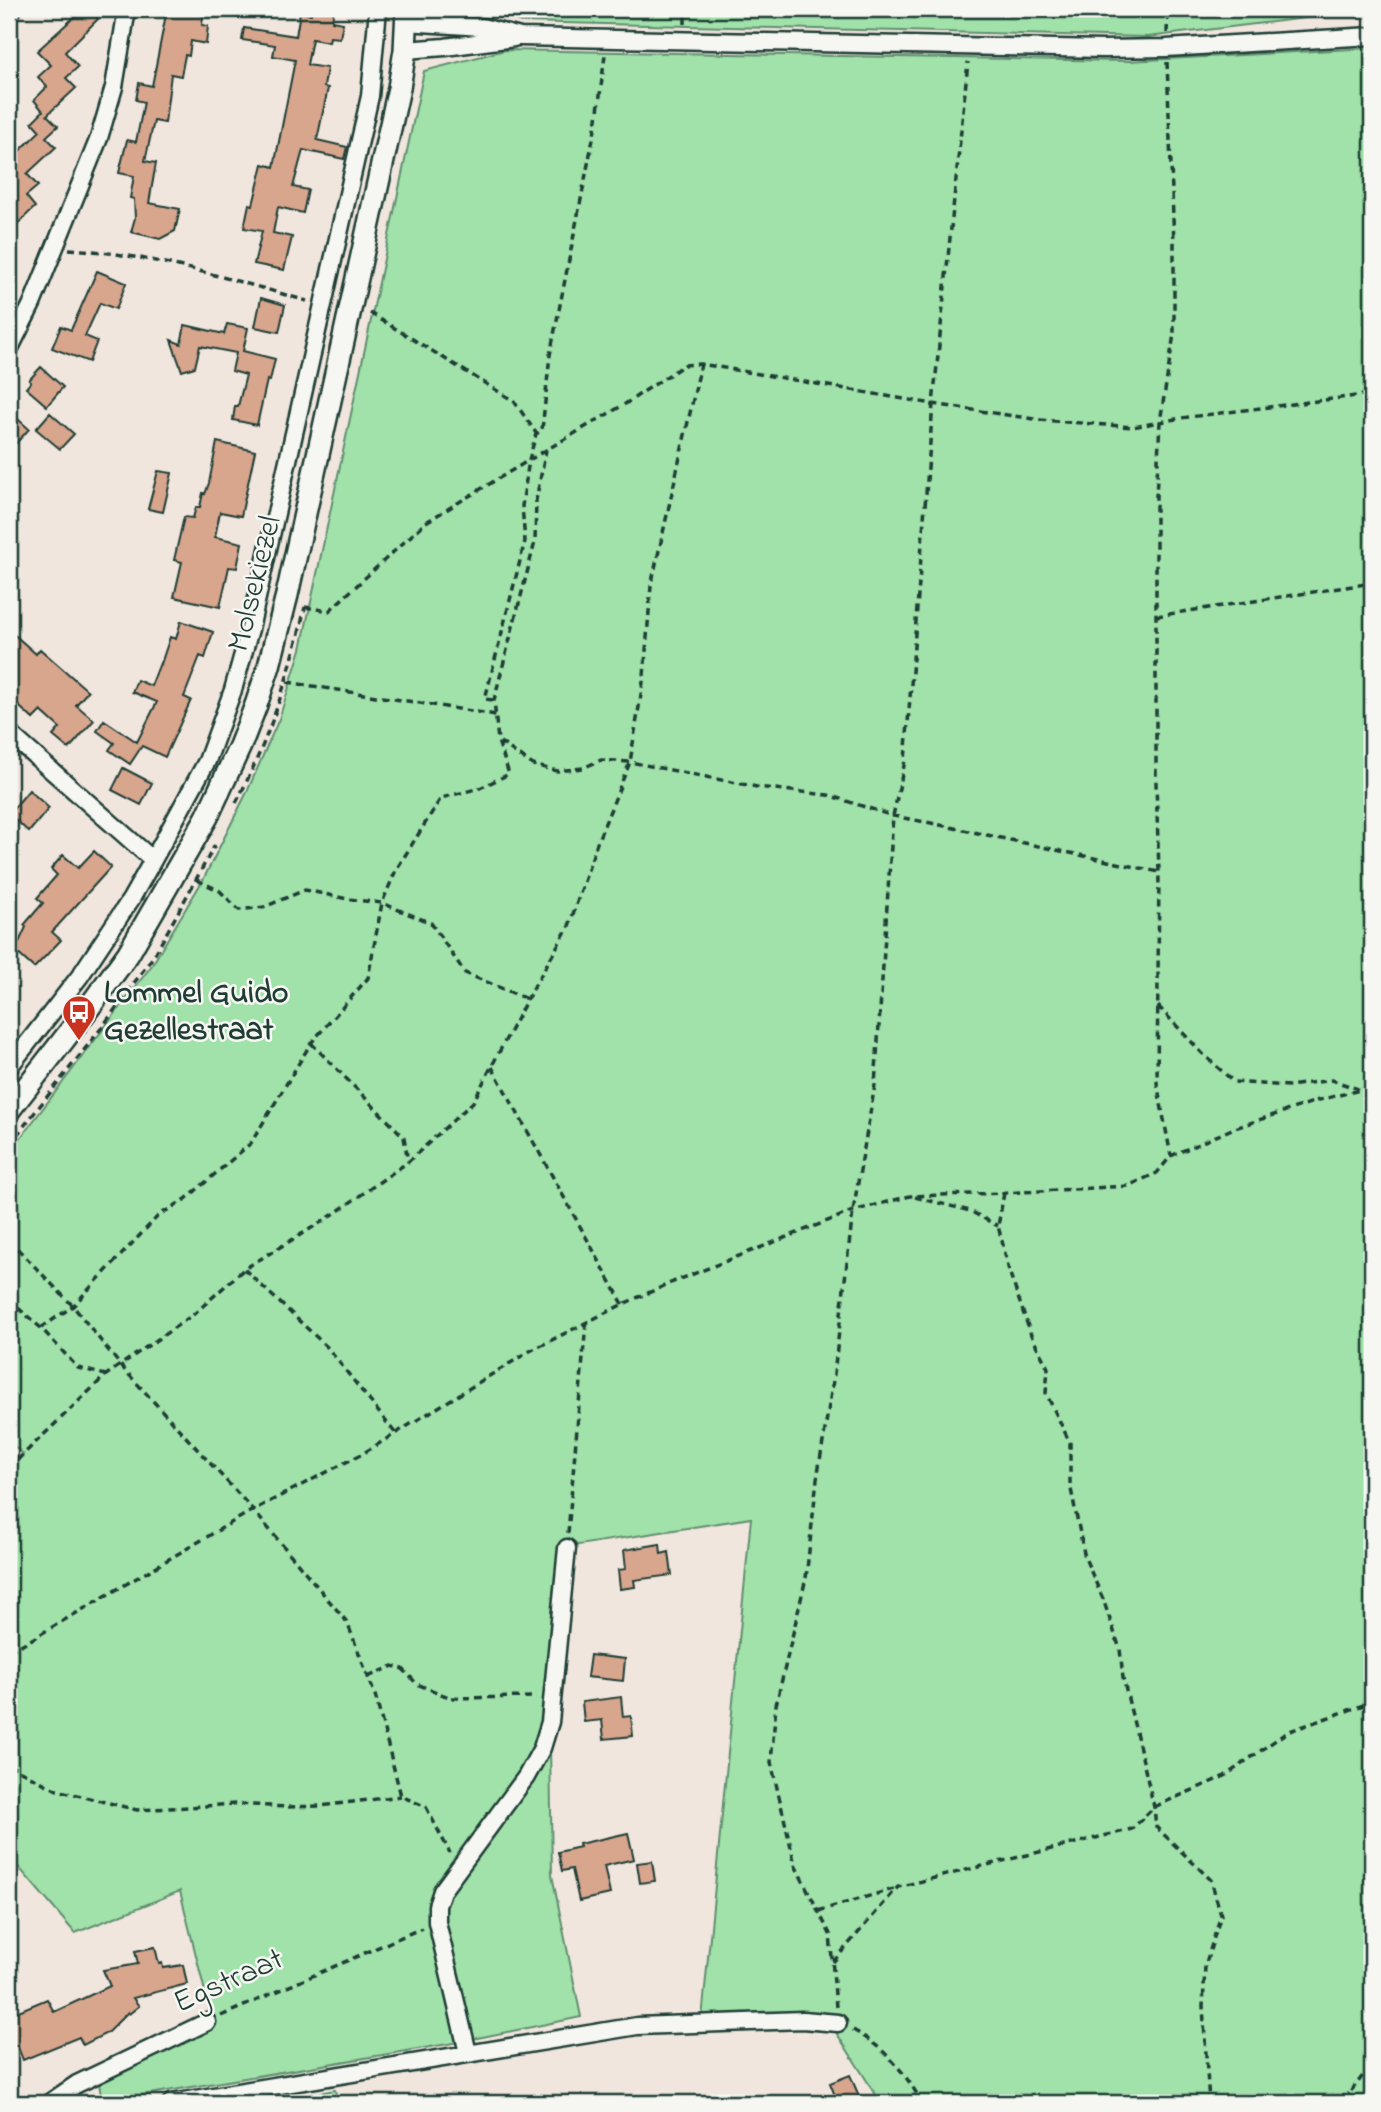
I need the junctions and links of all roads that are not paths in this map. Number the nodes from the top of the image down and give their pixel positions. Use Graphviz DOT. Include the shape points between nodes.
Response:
graph roads {
  1 [pos="13,9"];
  2 [pos="127,9"];
  3 [pos="378,9"];
  4 [pos="9,13"];
  5 [pos="407,15"];
  6 [pos="1372,36"];
  7 [pos="520,37"];
  8 [pos="405,50"];
  9 [pos="9,347"];
  10 [pos="9,733"];
  11 [pos="153,860"];
  12 [pos="9,1067"];
  13 [pos="9,1110"];
  14 [pos="567,1549"];
  15 [pos="207,2022"];
  16 [pos="838,2023"];
  17 [pos="468,2053"];
  18 [pos="49,2103"];
  19 [pos="171,2103"];
  1 -- 4 [label="street"];
  2 -- 9 [label="street" via="114,87 99,138 32,304"];
  3 -- 11 [label="street, Molsekiezel" via="370,96 250,629 207,761"];
  5 -- 7 [label="street"];
  5 -- 8 [label="main road, Molsekiezel"];
  6 -- 7 [label="street" via="1166,48"];
  7 -- 8 [label="street"];
  8 -- 13 [label="main road, Molsekiezel" via="287,595 256,705 206,817 143,930"];
  10 -- 11 [label="street"];
  11 -- 12 [label="street, Molsekiezel" via="80,976"];
  14 -- 17 [label="street" via="550,1722 542,1748 526,1777 442,1891 437,1906"];
  15 -- 18 [label="street, Egstraat" via="77,2084"];
  16 -- 17 [label="street" via="803,2020 637,2026"];
  17 -- 19 [label="street"];
}
